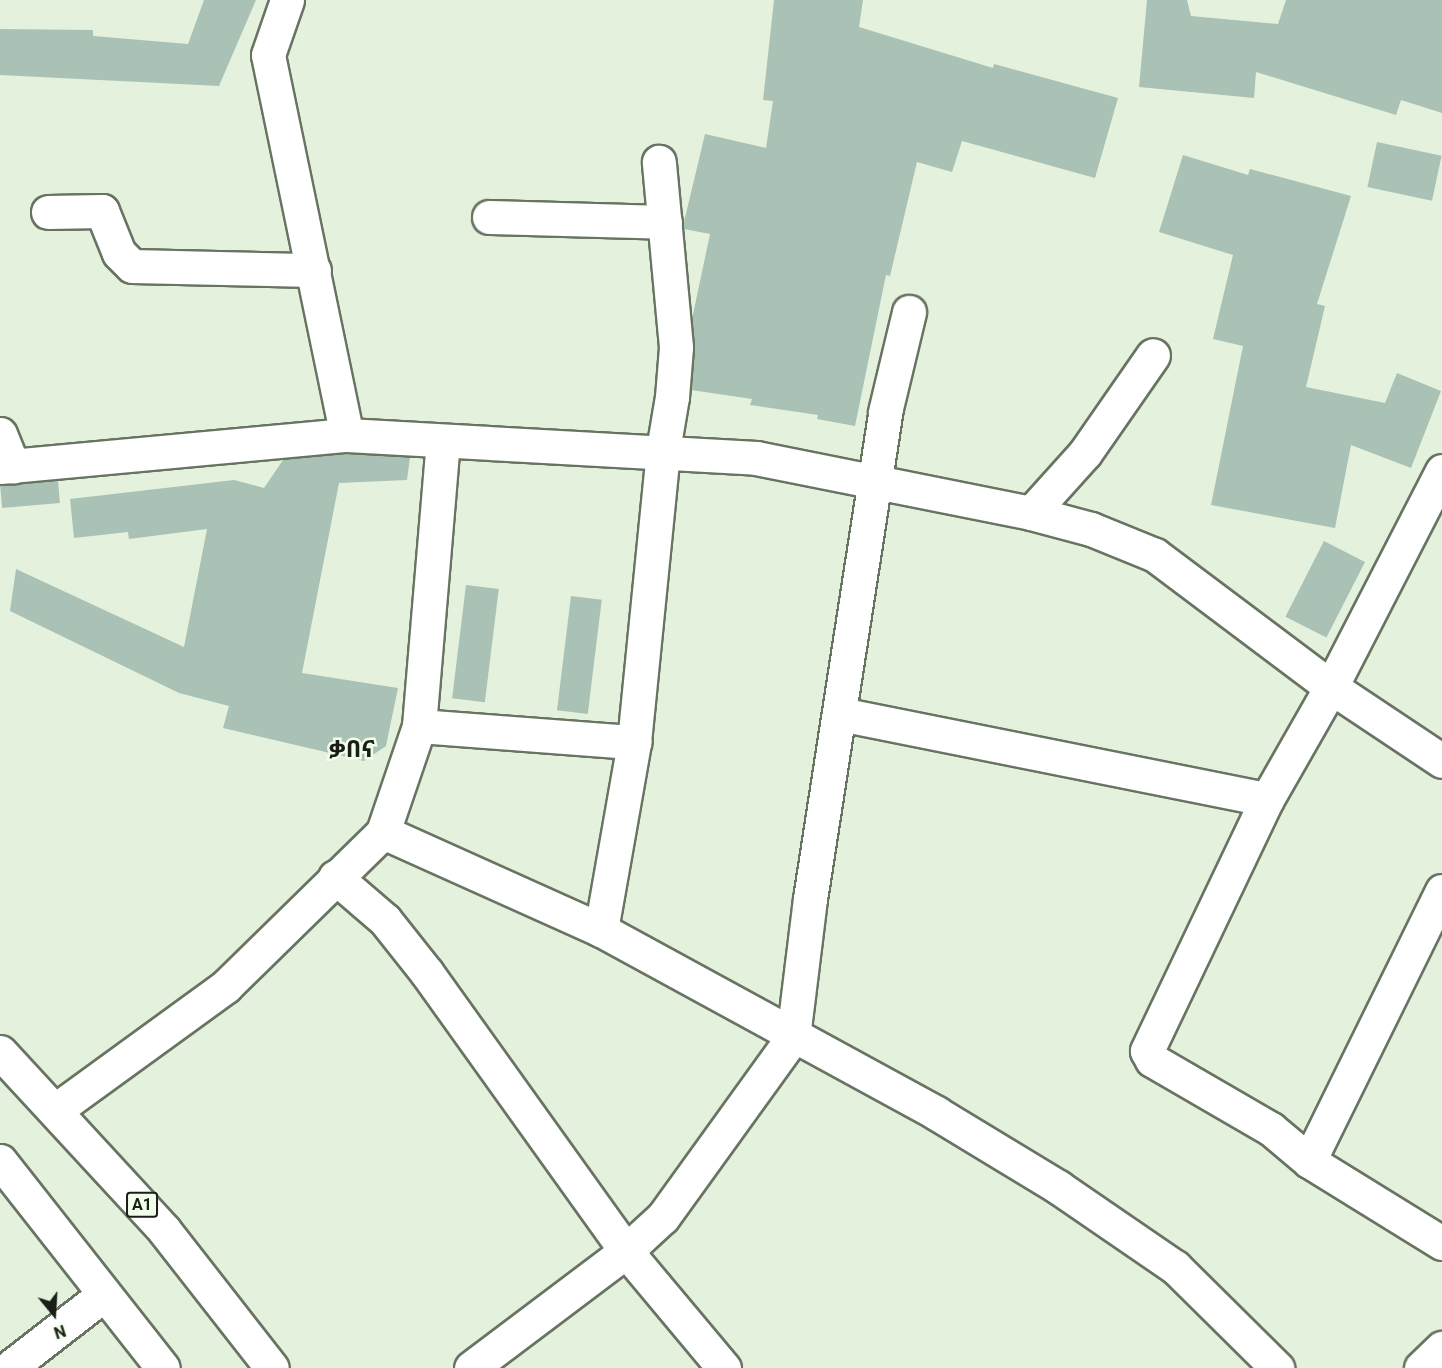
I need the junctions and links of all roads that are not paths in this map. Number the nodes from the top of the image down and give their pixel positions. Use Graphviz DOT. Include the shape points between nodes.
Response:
graph roads {
  1 [pos="287,0"];
  2 [pos="659,162"];
  3 [pos="48,212"];
  4 [pos="489,217"];
  5 [pos="665,222"];
  6 [pos="314,270"];
  7 [pos="909,312"];
  8 [pos="1153,355"];
  9 [pos="0,434"];
  10 [pos="347,435"];
  11 [pos="443,443"];
  12 [pos="663,450"];
  13 [pos="6,466"];
  14 [pos="1442,471"];
  15 [pos="877,482"];
  16 [pos="1031,513"];
  17 [pos="1331,687"];
  18 [pos="840,714"];
  19 [pos="419,726"];
  20 [pos="634,742"];
  21 [pos="1442,761"];
  22 [pos="1267,799"];
  23 [pos="383,832"];
  24 [pos="335,877"];
  25 [pos="1442,891"];
  26 [pos="601,930"];
  27 [pos="793,1037"];
  28 [pos="0,1052"];
  29 [pos="57,1109"];
  30 [pos="1309,1161"];
  31 [pos="1,1164"];
  32 [pos="1442,1243"];
  33 [pos="626,1251"];
  34 [pos="103,1295"];
  35 [pos="1442,1348"];
  36 [pos="9,1368"];
  37 [pos="163,1368"];
  38 [pos="273,1368"];
  39 [pos="471,1368"];
  40 [pos="724,1368"];
  41 [pos="1277,1368"];
  42 [pos="1421,1368"];
  1 -- 6 [label="street" via="268,55"];
  2 -- 5 [label="street"];
  3 -- 6 [label="street" via="102,211 119,253 132,266"];
  4 -- 5 [label="street"];
  5 -- 12 [label="street" via="676,347"];
  6 -- 10 [label="street"];
  7 -- 15 [label="street" via="885,412"];
  8 -- 16 [label="street" via="1085,453"];
  9 -- 13 [label="street"];
  10 -- 11 [label="street"];
  10 -- 13 [label="street"];
  11 -- 12 [label="street"];
  11 -- 19 [label="street"];
  12 -- 15 [label="street" via="756,458"];
  12 -- 20 [label="street"];
  14 -- 17 [label="street"];
  15 -- 16 [label="street"];
  15 -- 18 [label="street"];
  16 -- 17 [label="street" via="1091,529 1155,555"];
  17 -- 21 [label="street"];
  17 -- 22 [label="street"];
  18 -- 22 [label="street"];
  18 -- 27 [label="street"];
  19 -- 20 [label="street"];
  19 -- 23 [label="street"];
  20 -- 26 [label="street"];
  22 -- 30 [label="street" via="1147,1051 1152,1060 1271,1129"];
  23 -- 24 [label="street" via="364,855"];
  23 -- 26 [label="street"];
  24 -- 29 [label="street" via="226,986"];
  24 -- 33 [label="street" via="386,920"];
  25 -- 30 [label="street"];
  26 -- 27 [label="street"];
  27 -- 33 [label="street" via="663,1217"];
  27 -- 41 [label="street" via="936,1113 1068,1194 1174,1267"];
  28 -- 29 [label="street, A1"];
  29 -- 38 [label="street, A1" via="164,1230"];
  30 -- 32 [label="street"];
  31 -- 34 [label="street"];
  33 -- 39 [label="street"];
  33 -- 40 [label="street"];
  34 -- 36 [label="street"];
  34 -- 37 [label="street"];
  35 -- 42 [label="street"];
}
